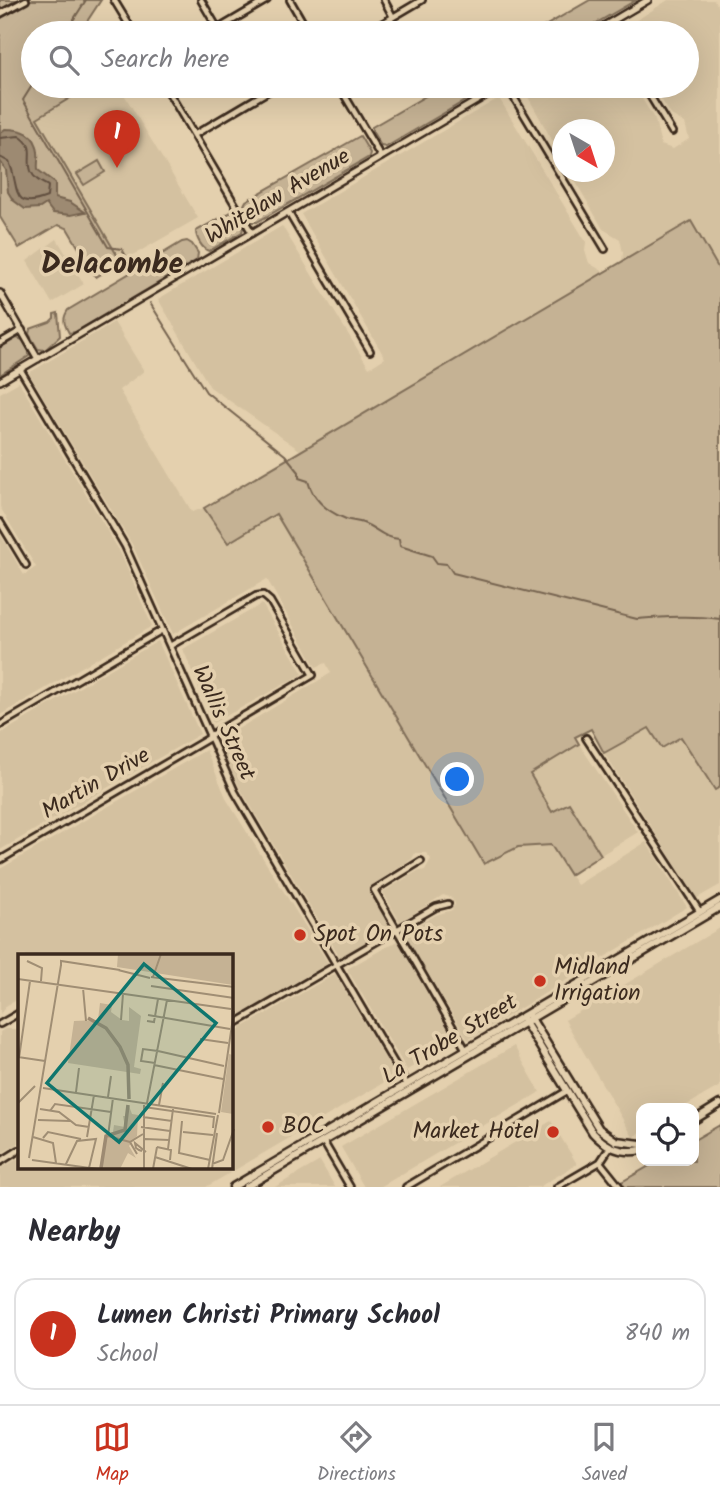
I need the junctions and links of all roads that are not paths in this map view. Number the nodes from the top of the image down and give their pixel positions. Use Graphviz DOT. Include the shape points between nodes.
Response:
graph roads {
  1 [pos="26,0"];
  2 [pos="114,0"];
  3 [pos="201,0"];
  4 [pos="267,0"];
  5 [pos="290,0"];
  6 [pos="384,0"];
  7 [pos="422,0"];
  8 [pos="648,0"];
  9 [pos="0,13"];
  10 [pos="393,17"];
  11 [pos="127,21"];
  12 [pos="213,21"];
  13 [pos="232,21"];
  14 [pos="302,21"];
  15 [pos="386,21"];
  16 [pos="614,21"];
  17 [pos="172,98"];
  18 [pos="257,98"];
  19 [pos="346,98"];
  20 [pos="484,98"];
  21 [pos="512,98"];
  22 [pos="652,98"];
  23 [pos="673,132"];
  24 [pos="194,135"];
  25 [pos="381,157"];
  26 [pos="288,212"];
  27 [pos="253,233"];
  28 [pos="605,249"];
  29 [pos="0,293"];
  30 [pos="22,330"];
  31 [pos="0,343"];
  32 [pos="370,351"];
  33 [pos="38,359"];
  34 [pos="20,369"];
  35 [pos="0,381"];
  36 [pos="0,522"];
  37 [pos="26,565"];
  38 [pos="163,630"];
  39 [pos="170,646"];
  40 [pos="0,725"];
  41 [pos="209,737"];
  42 [pos="586,738"];
  43 [pos="0,860"];
  44 [pos="421,861"];
  45 [pos="720,900"];
  46 [pos="448,904"];
  47 [pos="720,907"];
  48 [pos="701,914"];
  49 [pos="397,930"];
  50 [pos="336,965"];
  51 [pos="18,1014"];
  52 [pos="527,1018"];
  53 [pos="0,1024"];
  54 [pos="233,1025"];
  55 [pos="468,1053"];
  56 [pos="409,1088"];
  57 [pos="569,1090"];
  58 [pos="720,1104"];
  59 [pos="699,1116"];
  60 [pos="322,1139"];
  61 [pos="613,1139"];
  62 [pos="636,1143"];
  63 [pos="610,1147"];
  64 [pos="18,1151"];
  65 [pos="636,1151"];
  66 [pos="600,1161"];
  67 [pos="0,1162"];
  68 [pos="233,1187"];
  69 [pos="246,1187"];
  70 [pos="350,1187"];
  71 [pos="406,1187"];
  72 [pos="557,1187"];
  73 [pos="620,1187"];
  1 -- 9 [label="street"];
  2 -- 11 [label="street"];
  3 -- 12 [label="street"];
  4 -- 13 [label="street"];
  5 -- 14 [label="street"];
  6 -- 10 [label="street"];
  7 -- 10 [label="street"];
  8 -- 16 [label="street"];
  10 -- 15 [label="street"];
  17 -- 24 [label="street"];
  18 -- 24 [label="street"];
  19 -- 25 [label="street"];
  20 -- 25 [label="street, Whitelaw Avenue"];
  21 -- 28 [label="street"];
  22 -- 23 [label="street"];
  24 -- 27 [label="street"];
  25 -- 26 [label="street, Whitelaw Avenue"];
  26 -- 27 [label="street, Whitelaw Avenue"];
  26 -- 32 [label="street"];
  27 -- 33 [label="street, Whitelaw Avenue"];
  29 -- 30 [label="street"];
  30 -- 31 [label="street"];
  30 -- 33 [label="street"];
  33 -- 34 [label="street, Whitelaw Avenue"];
  34 -- 35 [label="street, Whitelaw Avenue"];
  34 -- 38 [label="street, Wallis Street" via="125,546"];
  36 -- 37 [label="street"];
  38 -- 39 [label="street, Wallis Street"];
  38 -- 40 [label="street"];
  39 -- 41 [label="street, Wallis Street"];
  39 -- 41 [label="street, Martin Drive" via="263,595 313,675"];
  41 -- 43 [label="street, Martin Drive"];
  41 -- 50 [label="street, Wallis Street" via="235,793"];
  42 -- 48 [label="street"];
  44 -- 49 [label="street" via="374,890"];
  45 -- 48 [label="main road, La Trobe Street"];
  46 -- 49 [label="street" via="436,906"];
  47 -- 48 [label="main road, La Trobe Street"];
  48 -- 52 [label="main road, La Trobe Street"];
  49 -- 50 [label="street"];
  49 -- 55 [label="street"];
  50 -- 54 [label="street"];
  50 -- 56 [label="street, Wallis Street"];
  51 -- 53 [label="street"];
  52 -- 55 [label="main road, La Trobe Street"];
  52 -- 57 [label="main road"];
  55 -- 56 [label="main road, La Trobe Street"];
  56 -- 60 [label="main road, La Trobe Street"];
  57 -- 61 [label="main road" via="593,1122"];
  57 -- 63 [label="main road" via="590,1129"];
  57 -- 71 [label="street"];
  58 -- 59 [label="main road"];
  60 -- 68 [label="main road, La Trobe Street"];
  60 -- 69 [label="main road, La Trobe Street"];
  60 -- 70 [label="street"];
  61 -- 62 [label="main road"];
  61 -- 63 [label="main road"];
  63 -- 65 [label="main road"];
  63 -- 66 [label="street"];
  64 -- 67 [label="street"];
  66 -- 72 [label="street"];
  66 -- 73 [label="street"];
}
